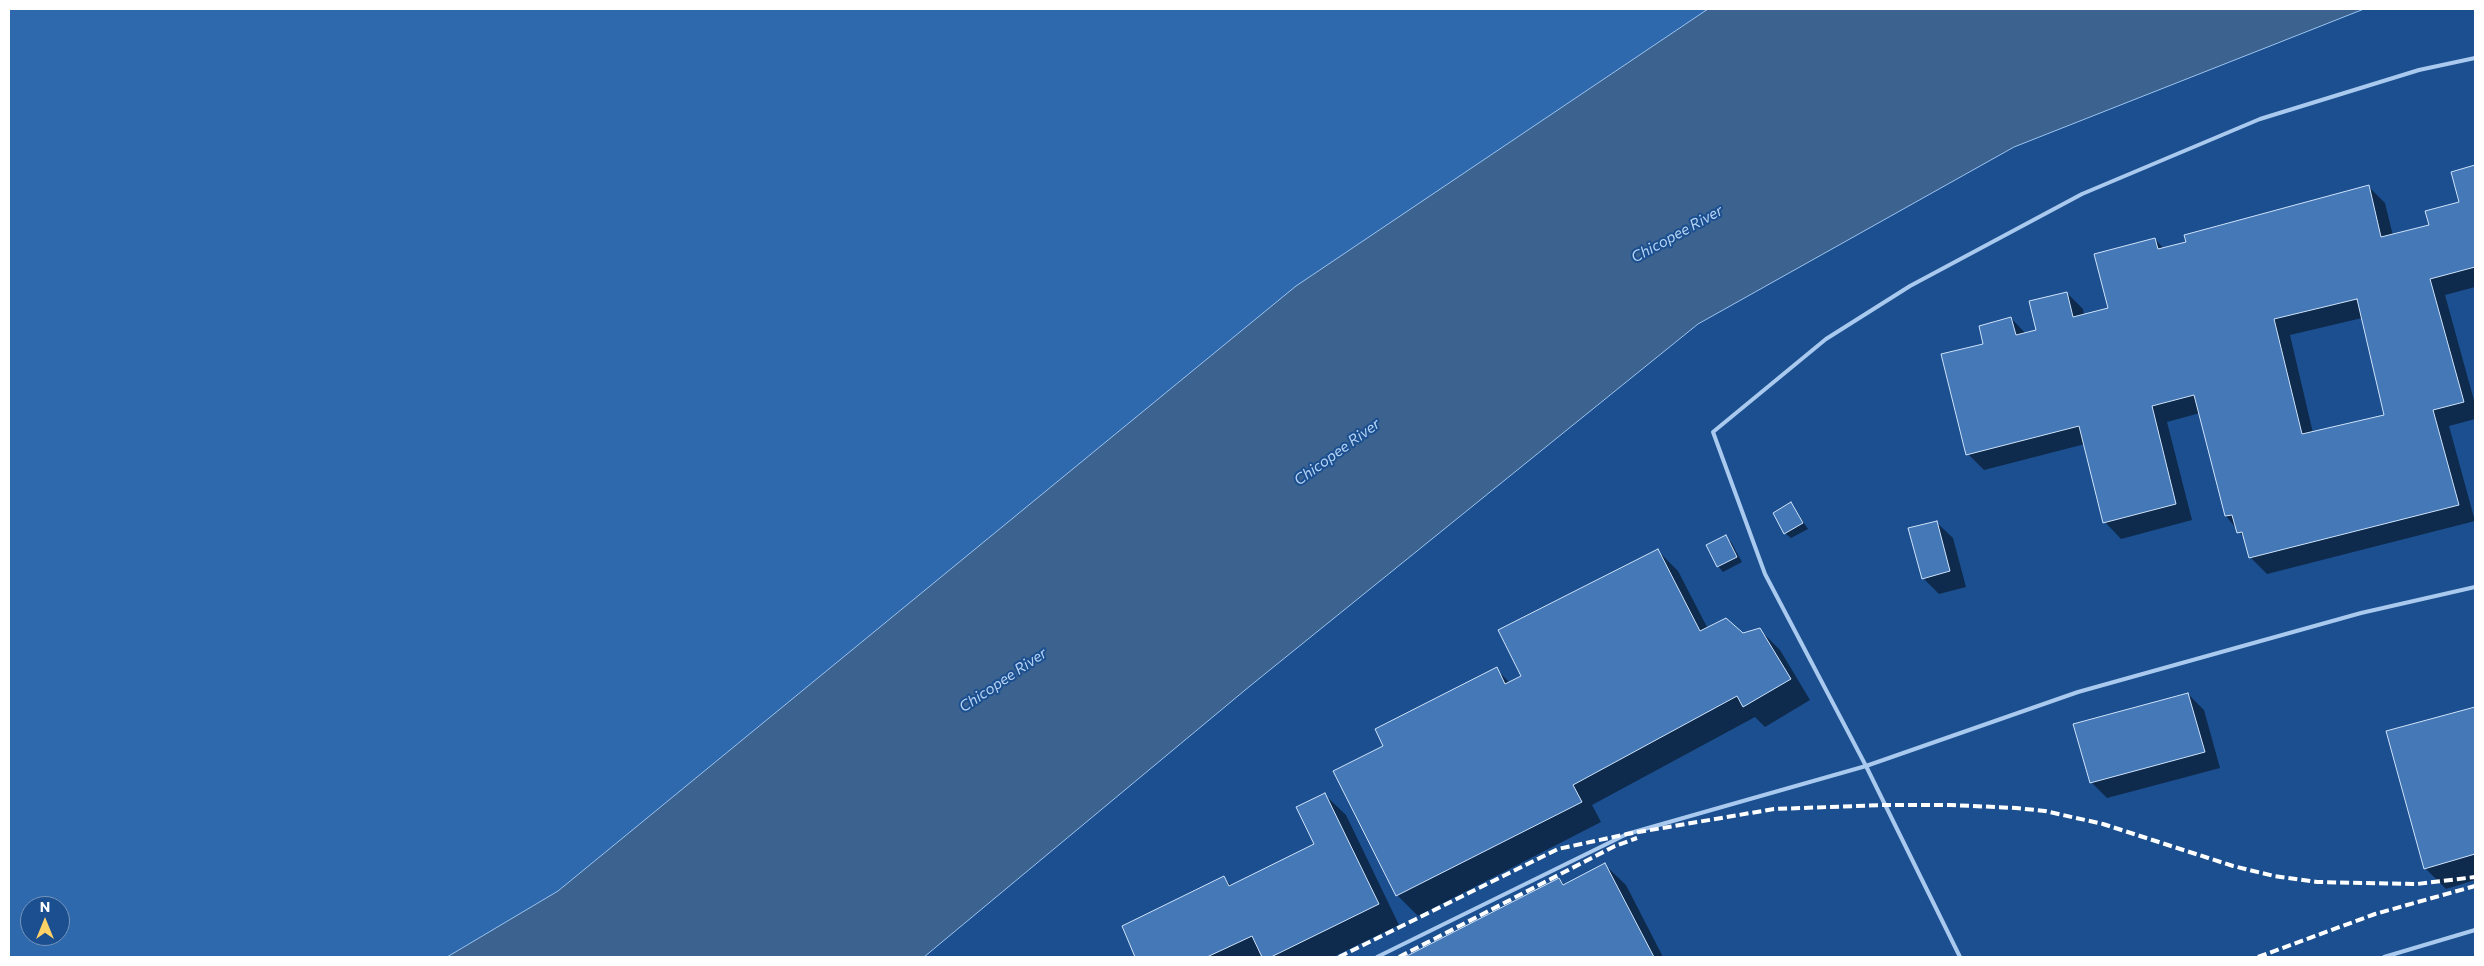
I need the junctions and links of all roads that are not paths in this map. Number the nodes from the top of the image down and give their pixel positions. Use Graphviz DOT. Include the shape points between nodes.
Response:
graph roads {
  1 [pos="2475,58"];
  2 [pos="2475,587"];
  3 [pos="1866,766"];
  4 [pos="2475,930"];
  5 [pos="1378,957"];
  6 [pos="1960,957"];
  7 [pos="2384,957"];
  1 -- 3 [label="lane" via="2420,70 2260,119 2082,194 1910,286 1826,339 1713,432 1765,574"];
  2 -- 3 [label="lane" via="2361,613 2078,692"];
  3 -- 5 [label="lane" via="1628,834"];
  3 -- 6 [label="lane"];
  4 -- 7 [label="lane"];
}
